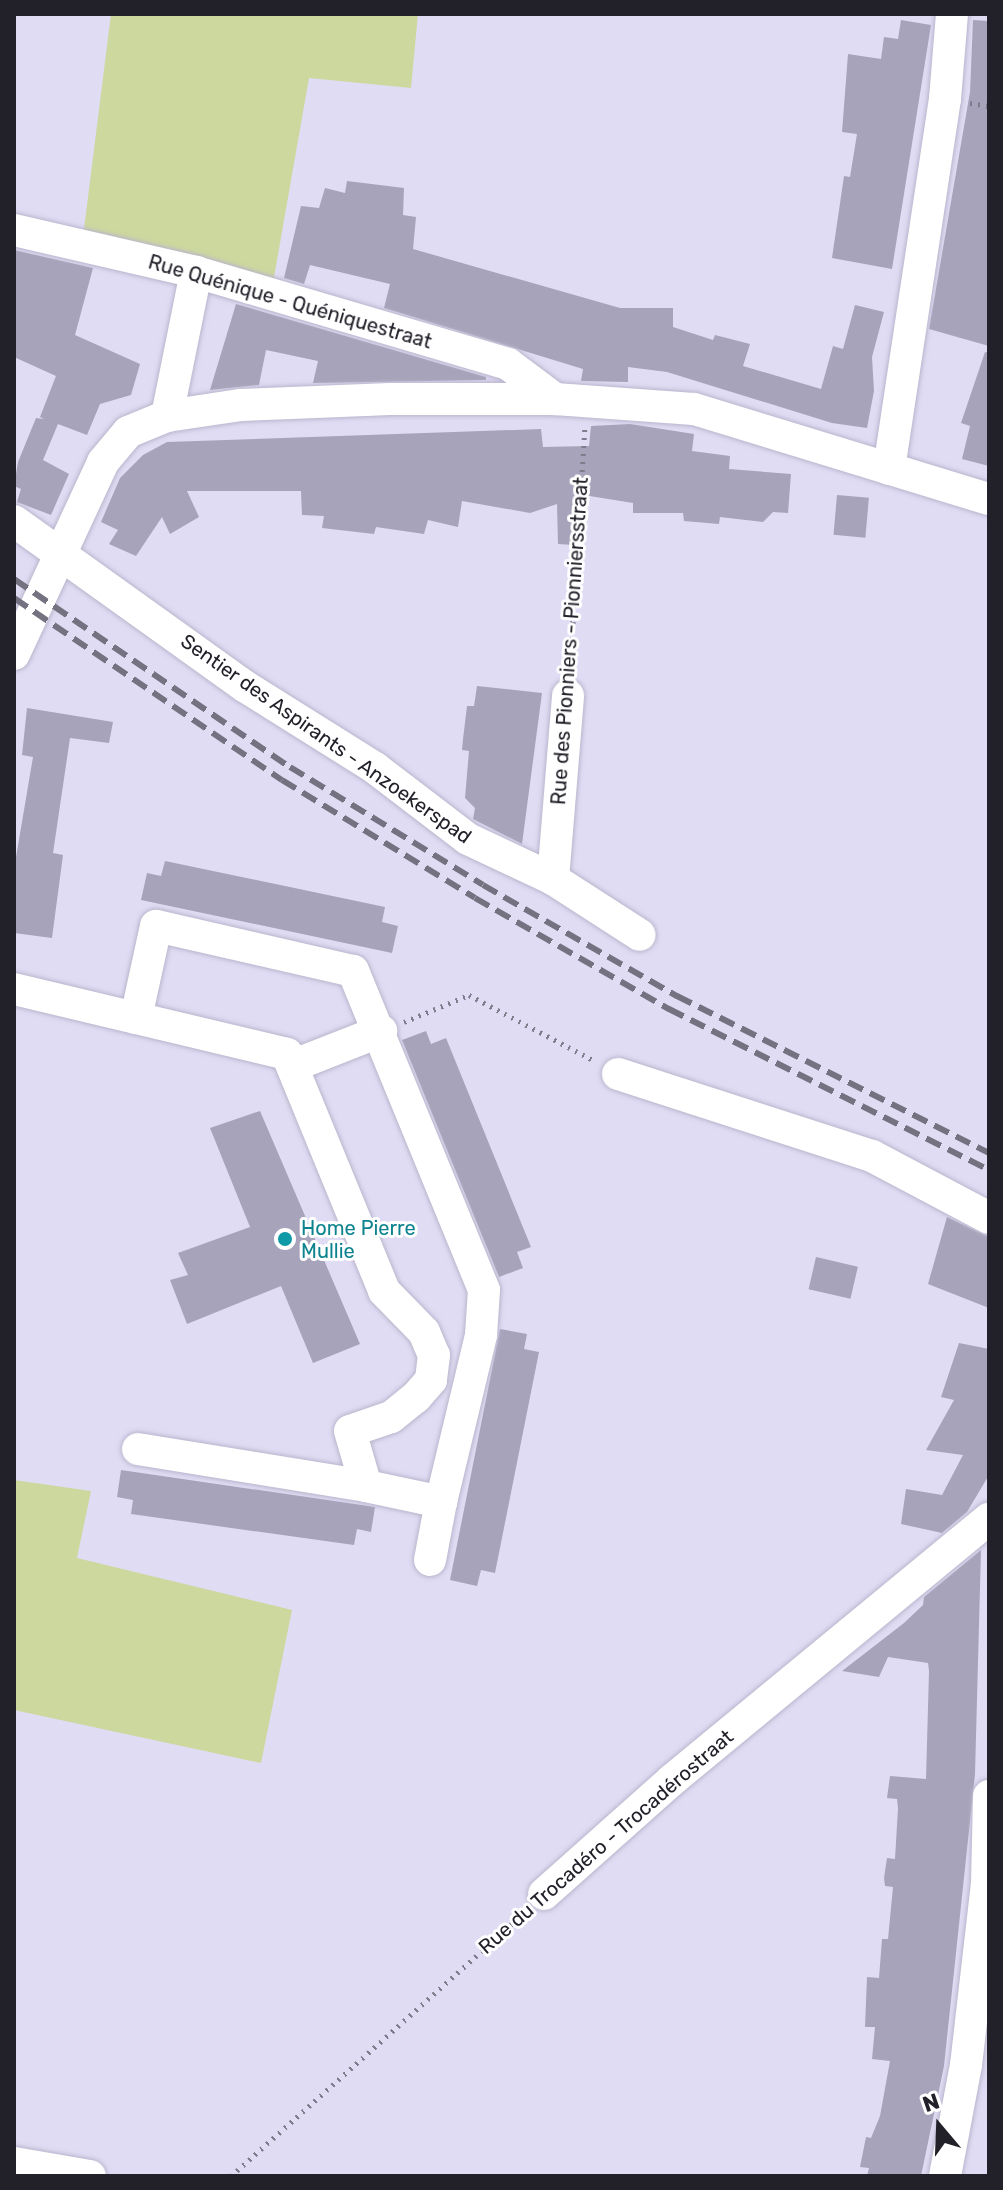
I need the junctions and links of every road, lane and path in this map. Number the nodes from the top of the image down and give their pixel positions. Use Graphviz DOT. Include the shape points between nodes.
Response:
graph roads {
  1 [pos="952,14"];
  2 [pos="14,230"];
  3 [pos="196,272"];
  4 [pos="571,401"];
  5 [pos="167,416"];
  6 [pos="889,469"];
  7 [pos="989,499"];
  8 [pos="14,521"];
  9 [pos="62,551"];
  10 [pos="16,647"];
  11 [pos="568,696"];
  12 [pos="553,879"];
  13 [pos="640,935"];
  14 [pos="14,989"];
  15 [pos="136,1018"];
  16 [pos="381,1031"];
  17 [pos="292,1066"];
  18 [pos="618,1074"];
  19 [pos="989,1218"];
  20 [pos="138,1449"];
  21 [pos="366,1486"];
  22 [pos="441,1502"];
  23 [pos="989,1519"];
  24 [pos="430,1560"];
  25 [pos="989,1796"];
  26 [pos="544,1894"];
  27 [pos="978,2066"];
  28 [pos="14,2163"];
  29 [pos="90,2176"];
  30 [pos="231,2176"];
  31 [pos="945,2176"];
  1 -- 6 [label="street" via="945,99"];
  2 -- 3 [label="street, Rue Quénique - Quéniquestraat"];
  3 -- 4 [label="street, Rue Quénique - Quéniquestraat" via="508,364"];
  3 -- 5 [label="street"];
  4 -- 5 [label="street" via="241,405"];
  4 -- 6 [label="street" via="694,409"];
  4 -- 11 [label="path, Rue des Pionniers - Pionniersstraat"];
  5 -- 9 [label="street" via="128,432 103,462"];
  6 -- 7 [label="street"];
  8 -- 9 [label="street"];
  9 -- 10 [label="street"];
  9 -- 12 [label="street, Sentier des Aspirants - Anzoekerspad" via="246,687 375,768 468,839"];
  11 -- 12 [label="street, Rue des Pionniers - Pionniersstraat"];
  12 -- 13 [label="street, Sentier des Aspirants - Anzoekerspad"];
  14 -- 15 [label="street"];
  15 -- 16 [label="street" via="156,926 353,971"];
  15 -- 17 [label="street" via="287,1054"];
  16 -- 17 [label="street"];
  16 -- 18 [label="path" via="469,995"];
  16 -- 22 [label="street" via="484,1290 481,1335"];
  17 -- 21 [label="street" via="384,1291 424,1332 434,1355 431,1380 416,1397 391,1417 350,1431"];
  18 -- 19 [label="street" via="872,1156"];
  20 -- 21 [label="street"];
  21 -- 22 [label="street"];
  22 -- 24 [label="street"];
  23 -- 26 [label="street, Rue du Trocadéro - Trocadérostraat" via="672,1780"];
  25 -- 27 [label="street"];
  26 -- 30 [label="path, Rue du Trocadéro - Trocadérostraat"];
  27 -- 31 [label="street"];
  28 -- 29 [label="street"];
}
